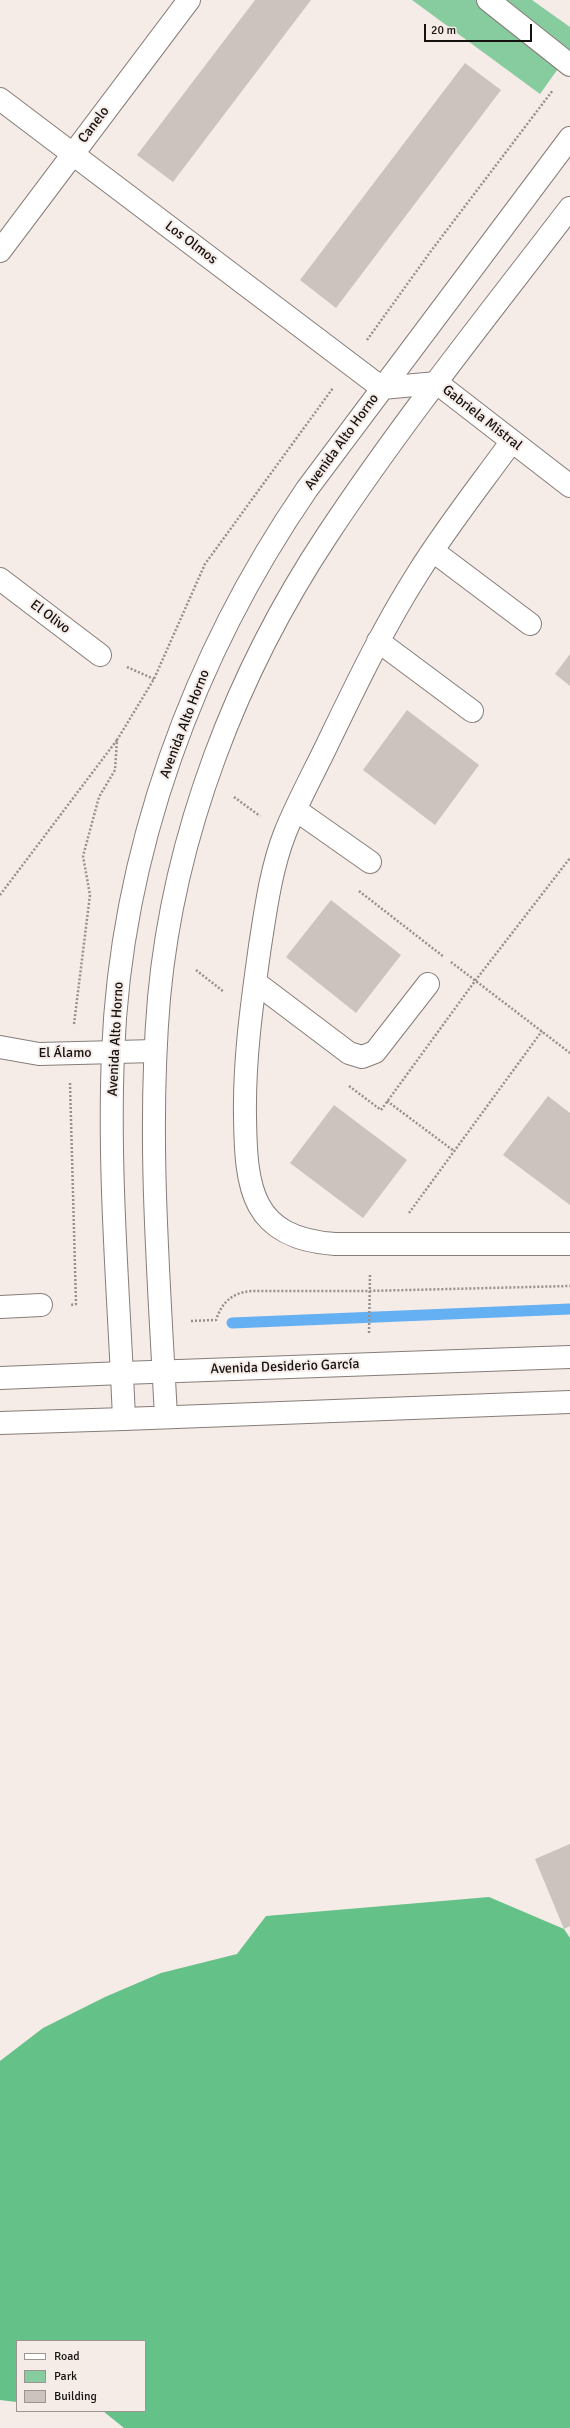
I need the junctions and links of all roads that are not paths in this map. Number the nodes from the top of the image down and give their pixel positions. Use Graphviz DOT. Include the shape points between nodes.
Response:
graph roads {
  1 [pos="189,0"];
  2 [pos="488,0"];
  3 [pos="570,65"];
  4 [pos="0,98"];
  5 [pos="570,138"];
  6 [pos="73,154"];
  7 [pos="570,208"];
  8 [pos="0,250"];
  9 [pos="437,383"];
  10 [pos="382,388"];
  11 [pos="512,441"];
  12 [pos="570,486"];
  13 [pos="433,551"];
  14 [pos="0,580"];
  15 [pos="530,624"];
  16 [pos="378,641"];
  17 [pos="100,655"];
  18 [pos="472,711"];
  19 [pos="296,810"];
  20 [pos="370,862"];
  21 [pos="255,982"];
  22 [pos="428,984"];
  23 [pos="0,1047"];
  24 [pos="155,1051"];
  25 [pos="113,1053"];
  26 [pos="570,1244"];
  27 [pos="41,1305"];
  28 [pos="0,1307"];
  29 [pos="570,1357"];
  30 [pos="164,1372"];
  31 [pos="123,1373"];
  32 [pos="0,1378"];
  33 [pos="570,1402"];
  34 [pos="166,1417"];
  35 [pos="124,1419"];
  36 [pos="0,1423"];
  1 -- 6 [label="main road, Canelo"];
  2 -- 3 [label="main road"];
  4 -- 6 [label="main road, Los Olmos"];
  5 -- 10 [label="main road, Avenida Alto Horno"];
  6 -- 8 [label="main road, Canelo"];
  6 -- 10 [label="main road, Los Olmos"];
  7 -- 9 [label="main road"];
  9 -- 10 [label="main road, Gabriela Mistral"];
  9 -- 11 [label="main road, Gabriela Mistral"];
  9 -- 24 [label="main road" via="327,535 288,600 235,708 201,798 176,887 166,942"];
  10 -- 25 [label="main road, Avenida Alto Horno" via="273,538 240,597 192,700 169,761 150,823 135,886 122,955"];
  11 -- 12 [label="main road, Gabriela Mistral"];
  11 -- 13 [label="main road"];
  13 -- 15 [label="main road"];
  13 -- 16 [label="main road"];
  14 -- 17 [label="main road, El Olivo"];
  16 -- 18 [label="main road"];
  16 -- 19 [label="main road"];
  19 -- 20 [label="main road"];
  19 -- 21 [label="main road" via="285,834 269,889"];
  21 -- 22 [label="main road" via="349,1053 362,1057 375,1052"];
  21 -- 26 [label="main road" via="246,1051 245,1130 250,1181 260,1208 279,1228 305,1240 335,1244"];
  23 -- 25 [label="main road, El Álamo" via="39,1054"];
  24 -- 25 [label="main road, El Álamo"];
  24 -- 30 [label="main road" via="154,1154"];
  25 -- 31 [label="main road, Avenida Alto Horno" via="112,1126"];
  27 -- 28 [label="main road"];
  29 -- 30 [label="main road, Avenida Desiderio García"];
  30 -- 31 [label="main road, Avenida Desiderio García"];
  30 -- 34 [label="main road"];
  31 -- 32 [label="main road, Avenida Desiderio García"];
  31 -- 35 [label="main road, Avenida Alto Horno"];
  33 -- 34 [label="main road"];
  34 -- 35 [label="main road"];
  35 -- 36 [label="main road"];
}
